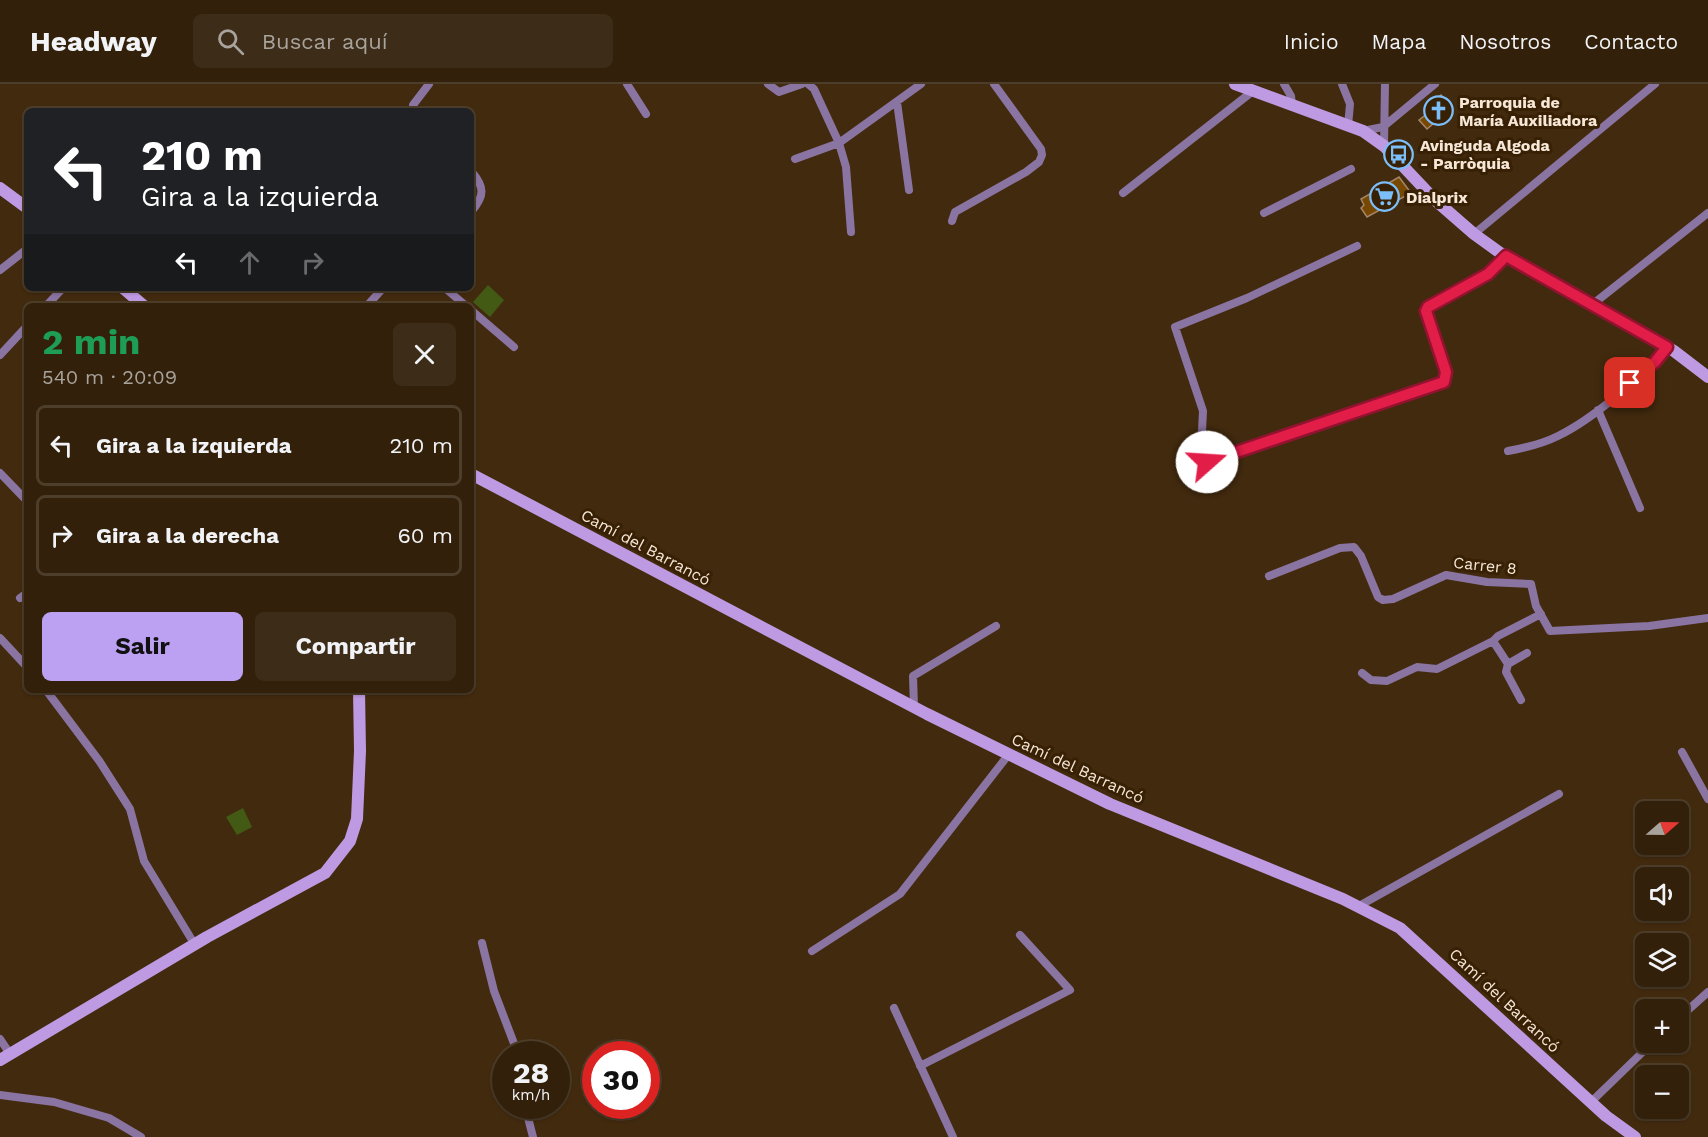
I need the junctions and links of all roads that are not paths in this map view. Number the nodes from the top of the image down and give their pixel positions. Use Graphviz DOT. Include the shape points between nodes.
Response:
graph roads {
  1 [pos="429,84"];
  2 [pos="627,84"];
  3 [pos="768,84"];
  4 [pos="802,84"];
  5 [pos="808,84"];
  6 [pos="921,84"];
  7 [pos="994,84"];
  8 [pos="1235,84"];
  9 [pos="1284,84"];
  10 [pos="1342,84"];
  11 [pos="1385,84"];
  12 [pos="1435,84"];
  13 [pos="1655,84"];
  14 [pos="1253,91"];
  15 [pos="897,102"];
  16 [pos="1292,105"];
  17 [pos="414,108"];
  18 [pos="646,114"];
  19 [pos="1348,126"];
  20 [pos="1383,127"];
  21 [pos="1363,131"];
  22 [pos="838,143"];
  23 [pos="1384,146"];
  24 [pos="795,159"];
  25 [pos="1351,169"];
  26 [pos="474,175"];
  27 [pos="0,188"];
  28 [pos="909,190"];
  29 [pos="1123,193"];
  30 [pos="24,206"];
  31 [pos="474,209"];
  32 [pos="1264,213"];
  33 [pos="1708,213"];
  34 [pos="952,221"];
  35 [pos="850,232"];
  36 [pos="1474,234"];
  37 [pos="1357,246"];
  38 [pos="24,251"];
  39 [pos="1506,256"];
  40 [pos="0,270"];
  41 [pos="60,291"];
  42 [pos="126,291"];
  43 [pos="137,291"];
  44 [pos="380,291"];
  45 [pos="448,291"];
  46 [pos="49,303"];
  47 [pos="140,303"];
  48 [pos="150,303"];
  49 [pos="370,303"];
  50 [pos="462,303"];
  51 [pos="1593,304"];
  52 [pos="474,313"];
  53 [pos="24,329"];
  54 [pos="514,347"];
  55 [pos="1667,347"];
  56 [pos="0,355"];
  57 [pos="1708,377"];
  58 [pos="1598,410"];
  59 [pos="1508,451"];
  60 [pos="1207,462"];
  61 [pos="0,473"];
  62 [pos="474,476"];
  63 [pos="1211,489"];
  64 [pos="24,498"];
  65 [pos="1640,508"];
  66 [pos="1269,576"];
  67 [pos="1541,614"];
  68 [pos="1708,618"];
  69 [pos="996,626"];
  70 [pos="0,638"];
  71 [pos="1493,641"];
  72 [pos="1527,653"];
  73 [pos="24,664"];
  74 [pos="1508,664"];
  75 [pos="1362,673"];
  76 [pos="48,693"];
  77 [pos="358,693"];
  78 [pos="1521,700"];
  79 [pos="914,707"];
  80 [pos="1682,752"];
  81 [pos="1009,754"];
  82 [pos="1558,794"];
  83 [pos="1708,799"];
  84 [pos="1359,906"];
  85 [pos="1020,935"];
  86 [pos="482,943"];
  87 [pos="195,945"];
  88 [pos="812,951"];
  89 [pos="1708,992"];
  90 [pos="894,1008"];
  91 [pos="1689,1009"];
  92 [pos="0,1039"];
  93 [pos="513,1041"];
  94 [pos="1642,1053"];
  95 [pos="5,1057"];
  96 [pos="920,1066"];
  97 [pos="0,1095"];
  98 [pos="1591,1102"];
  99 [pos="528,1119"];
  100 [pos="141,1137"];
  101 [pos="533,1137"];
  102 [pos="953,1137"];
  103 [pos="1635,1137"];
  1 -- 17 [label="street"];
  2 -- 18 [label="street"];
  3 -- 4 [label="street" via="779,92"];
  5 -- 22 [label="street" via="814,89"];
  6 -- 15 [label="street"];
  7 -- 34 [label="street" via="1042,155 1026,172 955,212"];
  8 -- 14 [label="street"];
  9 -- 16 [label="street"];
  10 -- 19 [label="street" via="1350,104"];
  11 -- 20 [label="street"];
  12 -- 20 [label="street"];
  13 -- 36 [label="street"];
  14 -- 16 [label="street"];
  14 -- 29 [label="street"];
  15 -- 22 [label="street"];
  15 -- 28 [label="street"];
  16 -- 19 [label="street"];
  19 -- 21 [label="street"];
  20 -- 21 [label="street"];
  20 -- 23 [label="street"];
  21 -- 23 [label="street"];
  22 -- 24 [label="street"];
  22 -- 35 [label="street" via="846,167"];
  23 -- 36 [label="street"];
  25 -- 32 [label="street"];
  26 -- 31 [label="street" via="483,193"];
  27 -- 30 [label="street"];
  33 -- 51 [label="street"];
  36 -- 39 [label="street"];
  37 -- 60 [label="street" via="1175,327 1203,411"];
  38 -- 40 [label="street"];
  39 -- 51 [label="street"];
  39 -- 60 [label="street" via="1488,274 1426,311 1446,372 1444,382"];
  41 -- 46 [label="street"];
  42 -- 47 [label="street"];
  43 -- 48 [label="street"];
  44 -- 49 [label="street"];
  45 -- 50 [label="street"];
  51 -- 55 [label="street"];
  52 -- 54 [label="street"];
  53 -- 56 [label="street"];
  55 -- 57 [label="street"];
  55 -- 58 [label="street"];
  58 -- 59 [label="street" via="1558,436"];
  58 -- 65 [label="street"];
  60 -- 63 [label="street"];
  61 -- 64 [label="street"];
  62 -- 79 [label="street, Camí del Barrancó"];
  66 -- 67 [label="street, Carrer 8" via="1340,548 1354,547 1383,600 1446,575 1531,585"];
  67 -- 68 [label="street" via="1550,631 1649,626"];
  67 -- 71 [label="street"];
  69 -- 79 [label="street" via="913,676"];
  70 -- 73 [label="street"];
  71 -- 74 [label="street"];
  71 -- 75 [label="street" via="1437,669 1417,667 1388,681 1371,680"];
  72 -- 74 [label="street"];
  74 -- 78 [label="street" via="1506,672"];
  76 -- 87 [label="street" via="130,809 144,861"];
  77 -- 87 [label="street" via="357,819 350,842 324,873"];
  79 -- 81 [label="street, Camí del Barrancó"];
  80 -- 83 [label="street"];
  81 -- 84 [label="street, Camí del Barrancó" via="1110,804"];
  81 -- 88 [label="street" via="900,894"];
  82 -- 84 [label="street"];
  84 -- 98 [label="street, Camí del Barrancó" via="1400,928 1423,946"];
  85 -- 96 [label="street" via="1070,990"];
  86 -- 93 [label="street" via="494,991"];
  87 -- 95 [label="street"];
  89 -- 91 [label="street"];
  90 -- 96 [label="street"];
  92 -- 95 [label="street"];
  94 -- 98 [label="street"];
  96 -- 102 [label="street"];
  97 -- 100 [label="street" via="54,1102 109,1118"];
  98 -- 103 [label="street, Camí del Barrancó"];
  99 -- 101 [label="street"];
}
